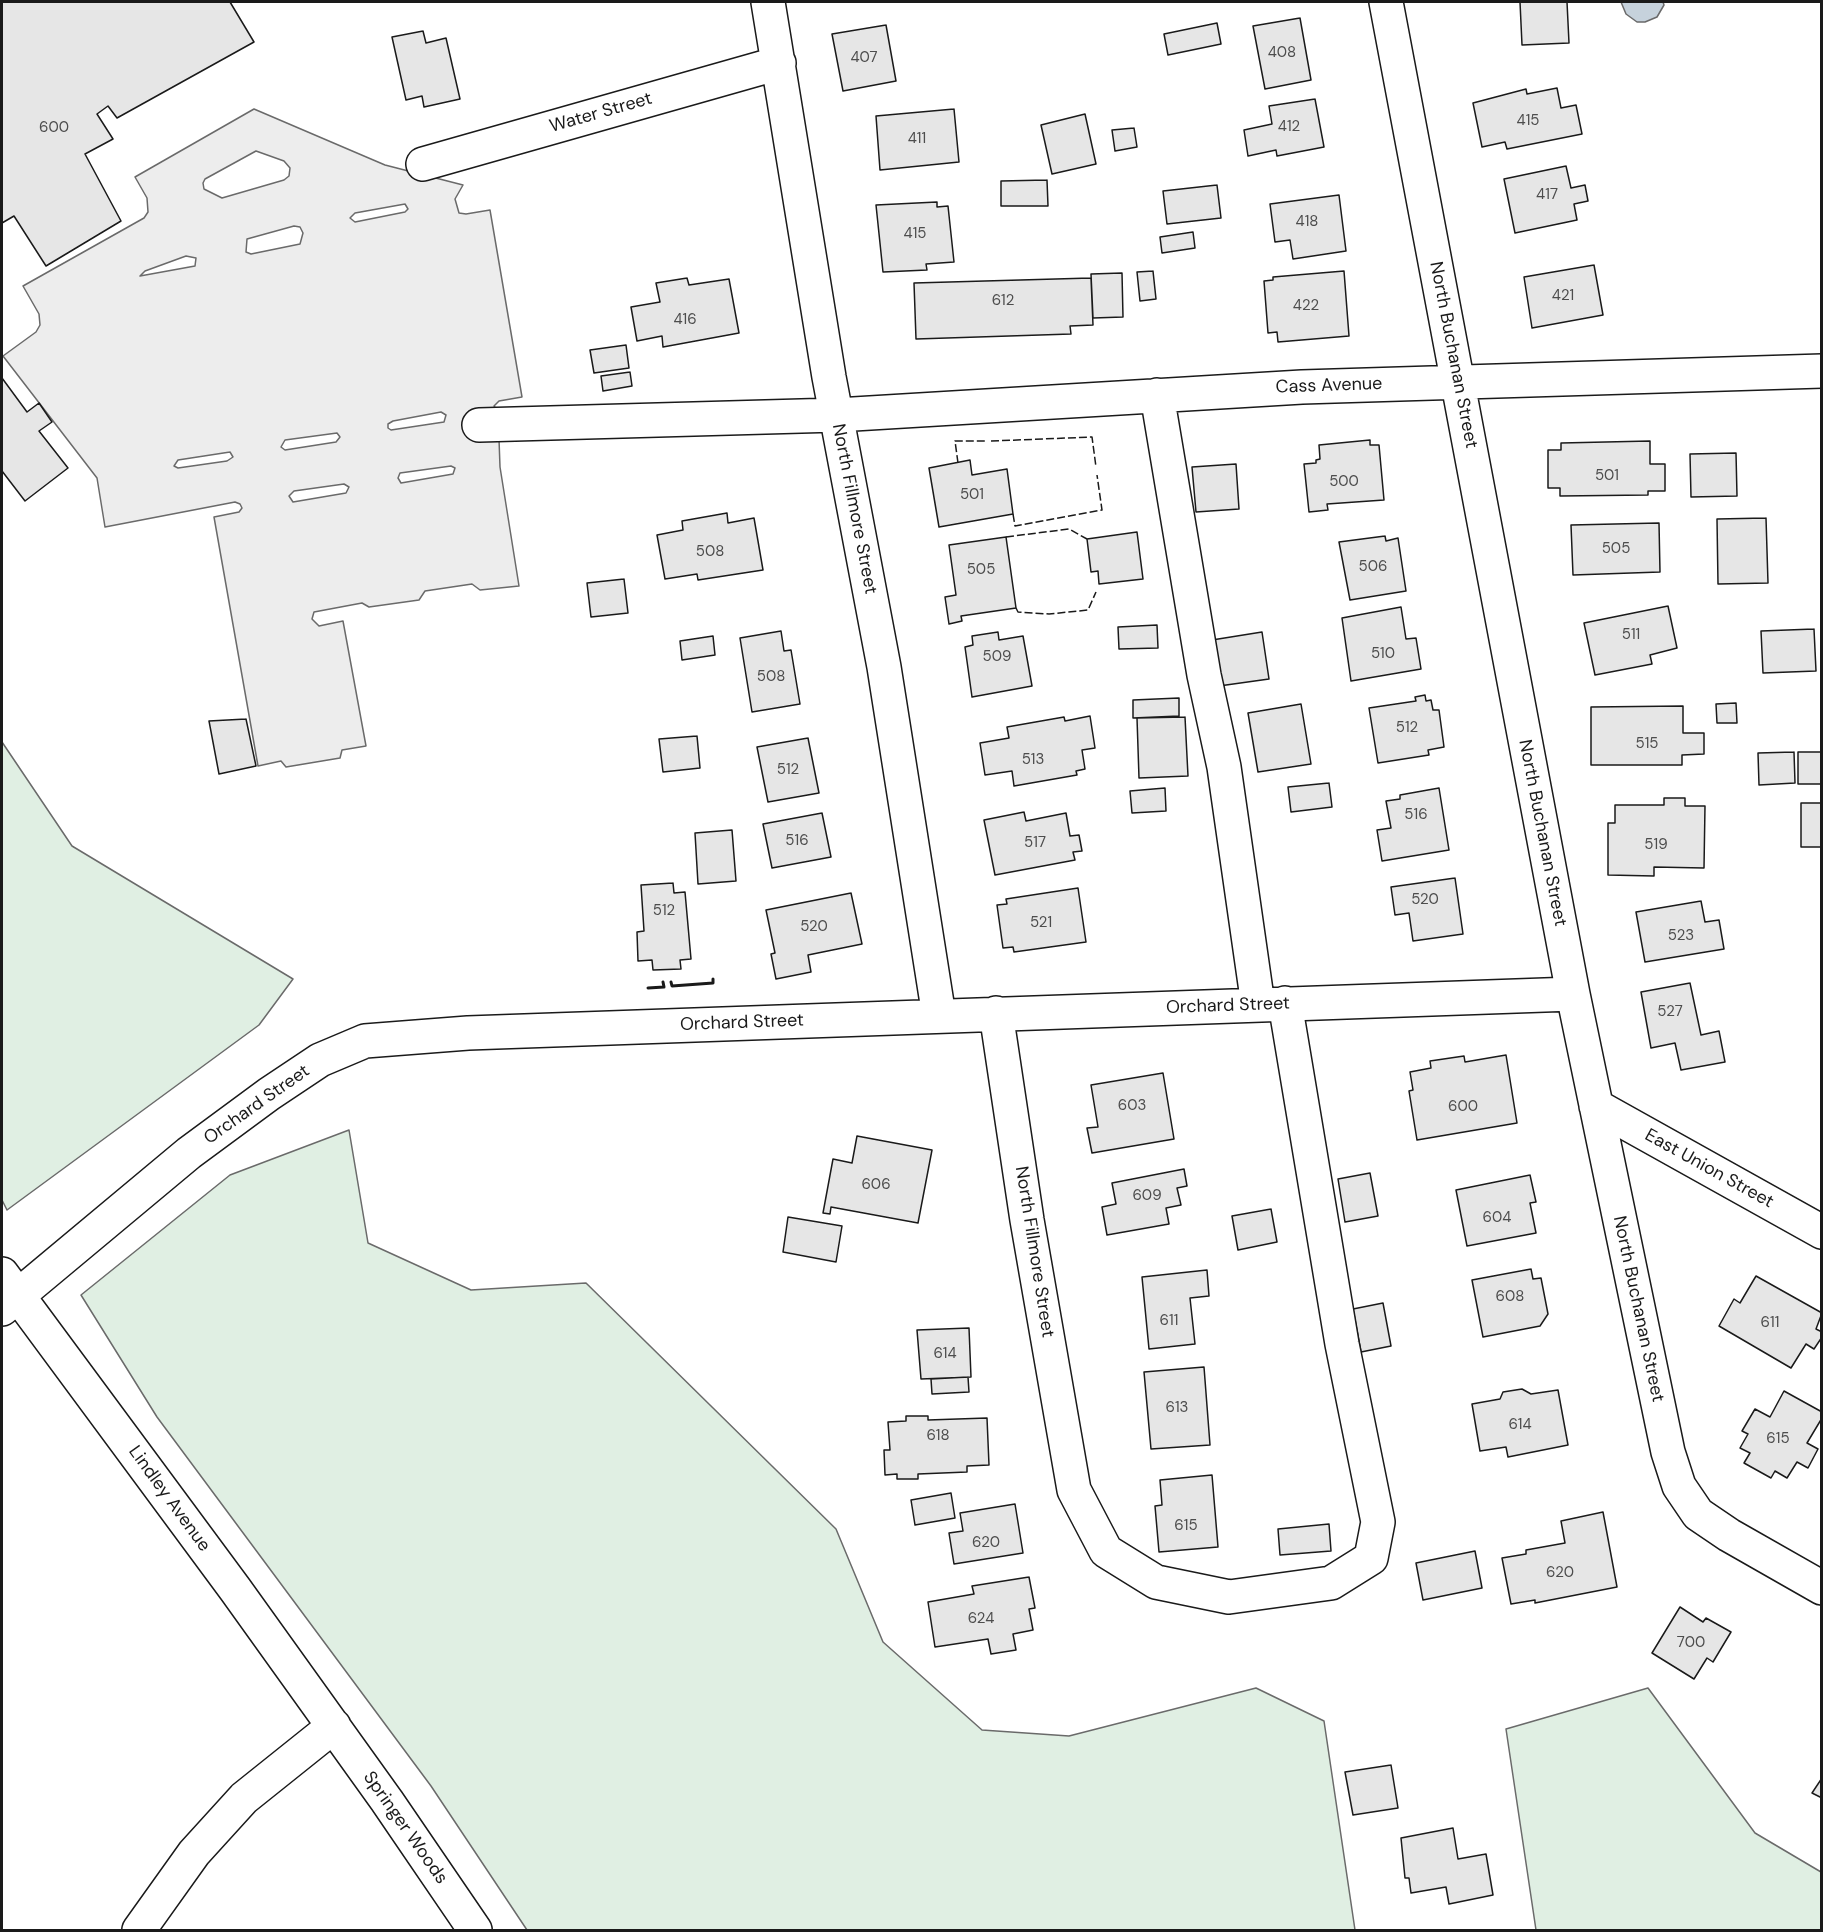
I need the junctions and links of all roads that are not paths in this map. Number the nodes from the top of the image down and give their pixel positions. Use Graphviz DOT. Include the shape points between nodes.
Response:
graph roads {
  1 [pos="768,2"];
  2 [pos="1386,2"];
  3 [pos="779,63"];
  4 [pos="423,164"];
  5 [pos="1821,371"];
  6 [pos="1458,382"];
  7 [pos="1157,395"];
  8 [pos="837,414"];
  9 [pos="479,425"];
  10 [pos="1573,994"];
  11 [pos="1272,1004"];
  12 [pos="996,1013"];
  13 [pos="939,1016"];
  14 [pos="1596,1106"];
  15 [pos="1821,1232"];
  16 [pos="7,1293"];
  17 [pos="1821,1588"];
  18 [pos="334,1726"];
  19 [pos="139,1930"];
  20 [pos="475,1930"];
  1 -- 3 [label="street, North Fillmore Street"];
  2 -- 6 [label="street, North Buchanan Street"];
  3 -- 4 [label="street, Water Street"];
  3 -- 8 [label="street, North Fillmore Street"];
  5 -- 6 [label="street, Cass Avenue"];
  6 -- 7 [label="street, Cass Avenue"];
  6 -- 10 [label="street, North Buchanan Street"];
  7 -- 8 [label="street, Cass Avenue"];
  7 -- 11 [label="street, North Fillmore Street" via="1204,675"];
  8 -- 9 [label="street, Cass Avenue"];
  8 -- 13 [label="street, North Fillmore Street" via="884,667"];
  10 -- 11 [label="street, Orchard Street"];
  10 -- 14 [label="street, North Buchanan Street"];
  11 -- 12 [label="street, Orchard Street"];
  11 -- 12 [label="street, North Fillmore Street" via="1378,1522 1371,1558 1331,1583 1229,1597 1156,1582 1106,1551 1074,1490"];
  12 -- 13 [label="street, Orchard Street"];
  13 -- 16 [label="street, Orchard Street" via="468,1033 365,1041 320,1060 269,1094"];
  14 -- 15 [label="street, East Union Street"];
  14 -- 17 [label="street, North Buchanan Street" via="1668,1452 1679,1486 1698,1514"];
  16 -- 18 [label="street, Lindley Avenue"];
  18 -- 19 [label="street" via="244,1798 194,1853"];
  18 -- 20 [label="street, Springer Woods"];
}
